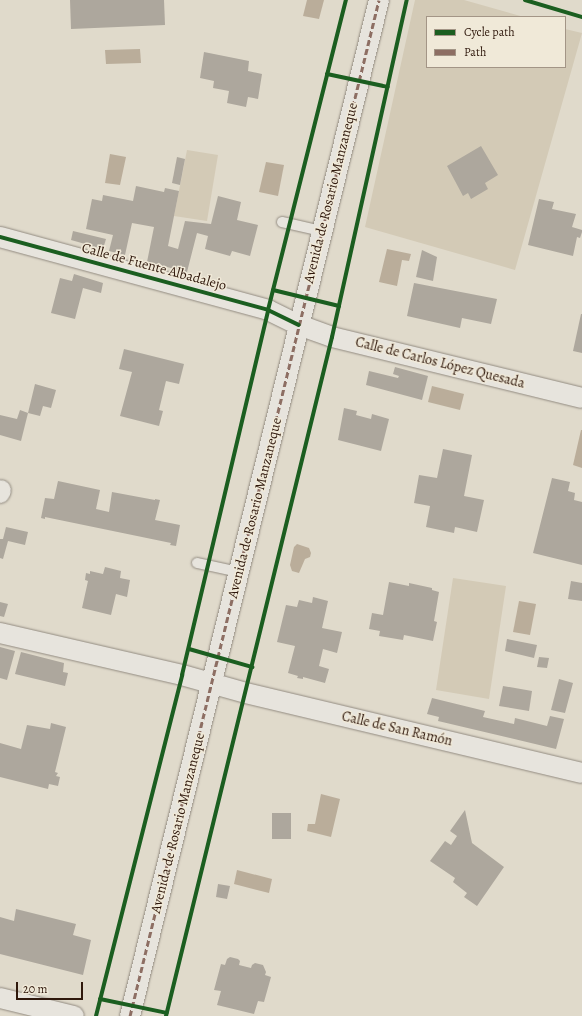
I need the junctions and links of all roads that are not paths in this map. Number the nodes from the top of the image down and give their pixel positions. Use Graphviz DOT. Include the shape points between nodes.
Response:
graph roads {
  1 [pos="379,0"];
  2 [pos="282,222"];
  3 [pos="322,231"];
  4 [pos="0,237"];
  5 [pos="299,325"];
  6 [pos="582,398"];
  7 [pos="197,563"];
  8 [pos="239,572"];
  9 [pos="0,633"];
  10 [pos="212,684"];
  11 [pos="582,773"];
  12 [pos="0,998"];
  13 [pos="74,1016"];
  14 [pos="130,1016"];
  1 -- 3 [label="street, Avenida de Rosario Manzaneque"];
  2 -- 3 [label="lane"];
  3 -- 5 [label="street, Avenida de Rosario Manzaneque"];
  4 -- 5 [label="street, Calle de Fuente Albadalejo" via="268,310"];
  5 -- 6 [label="street, Calle de Carlos López Quesada" via="332,337"];
  5 -- 8 [label="street, Avenida de Rosario Manzaneque"];
  7 -- 8 [label="lane"];
  8 -- 10 [label="street, Avenida de Rosario Manzaneque"];
  9 -- 10 [label="street, Calle de San Ramón"];
  10 -- 11 [label="street, Calle de San Ramón"];
  10 -- 14 [label="street, Avenida de Rosario Manzaneque"];
  12 -- 13 [label="street"];
}
